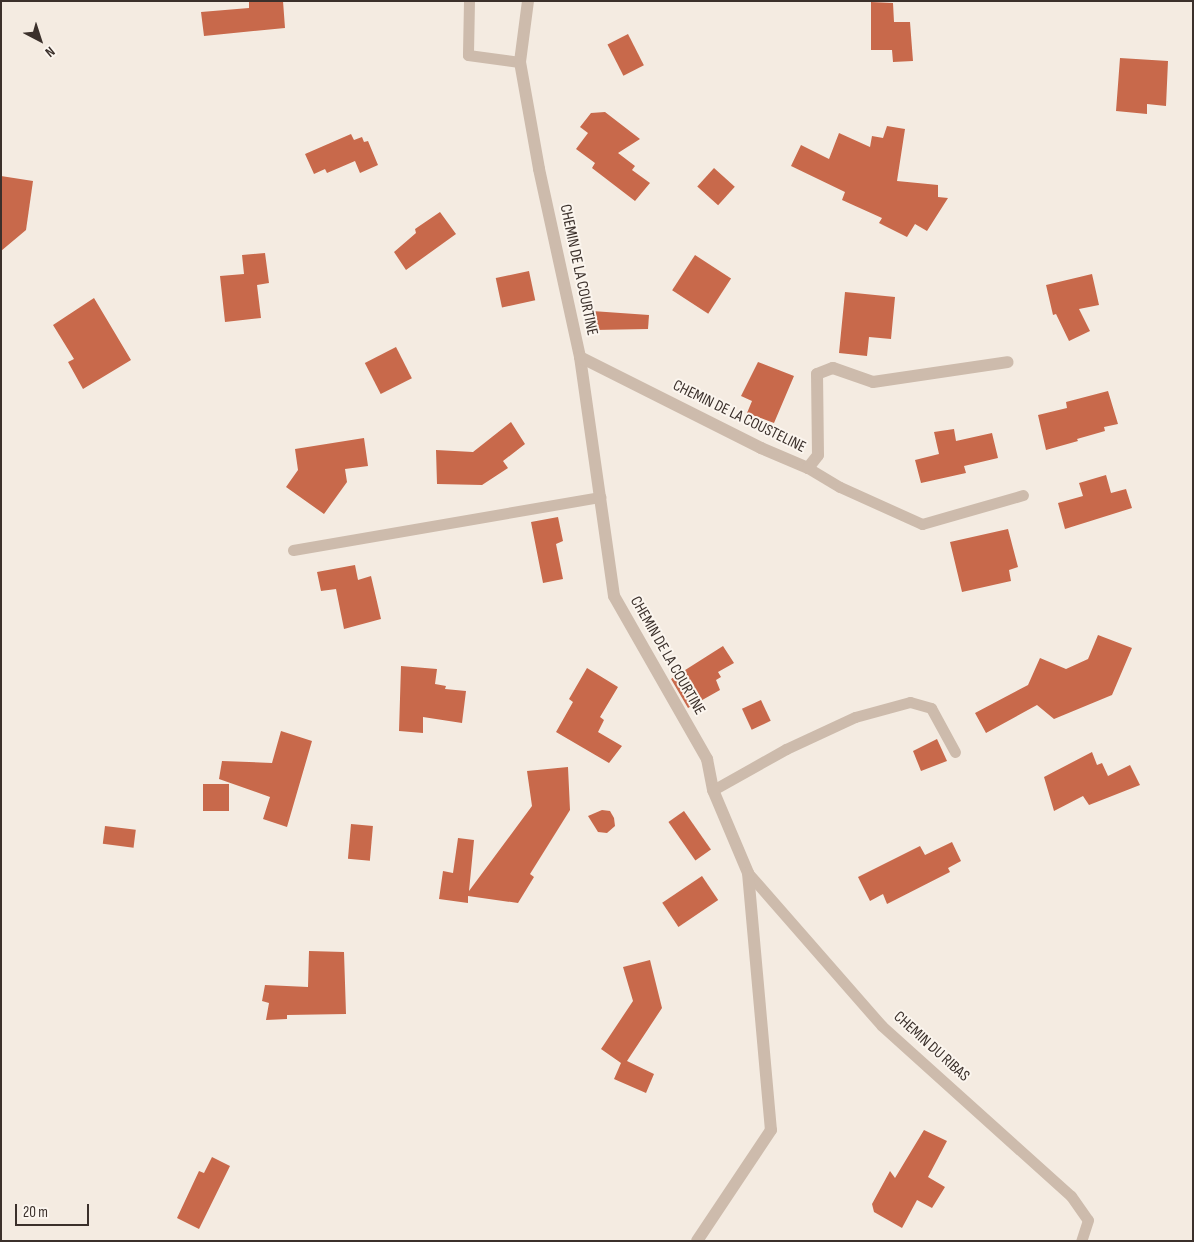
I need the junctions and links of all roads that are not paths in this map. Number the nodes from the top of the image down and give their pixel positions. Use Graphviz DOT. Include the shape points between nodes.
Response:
graph roads {
  1 [pos="469,1"];
  2 [pos="528,1"];
  3 [pos="520,62"];
  4 [pos="580,357"];
  5 [pos="1008,362"];
  6 [pos="808,468"];
  7 [pos="1023,495"];
  8 [pos="600,497"];
  9 [pos="293,550"];
  10 [pos="956,752"];
  11 [pos="713,790"];
  12 [pos="748,873"];
  13 [pos="696,1241"];
  14 [pos="1081,1241"];
  1 -- 3 [label="lane" via="468,54"];
  2 -- 3 [label="street, CHEMIN DE LA COURTINE"];
  3 -- 4 [label="street, CHEMIN DE LA COURTINE" via="539,169"];
  4 -- 6 [label="street, CHEMIN DE LA COUSTELINE" via="761,448"];
  4 -- 8 [label="street, CHEMIN DE LA COURTINE"];
  5 -- 6 [label="street, CHEMIN DE LA COUSTELINE" via="873,382 833,368 817,374 818,455"];
  6 -- 7 [label="lane" via="840,487 922,524"];
  8 -- 9 [label="lane"];
  8 -- 11 [label="street, CHEMIN DE LA COURTINE" via="614,596 700,746 707,760"];
  10 -- 11 [label="lane" via="930,708 910,702 854,717 786,749"];
  11 -- 12 [label="street, CHEMIN DE LA COURTINE"];
  12 -- 13 [label="street, CHEMIN DE LA COURTINE" via="771,1130"];
  12 -- 14 [label="lane, CHEMIN DU RIBAS" via="882,1026 1071,1196 1088,1220"];
}
